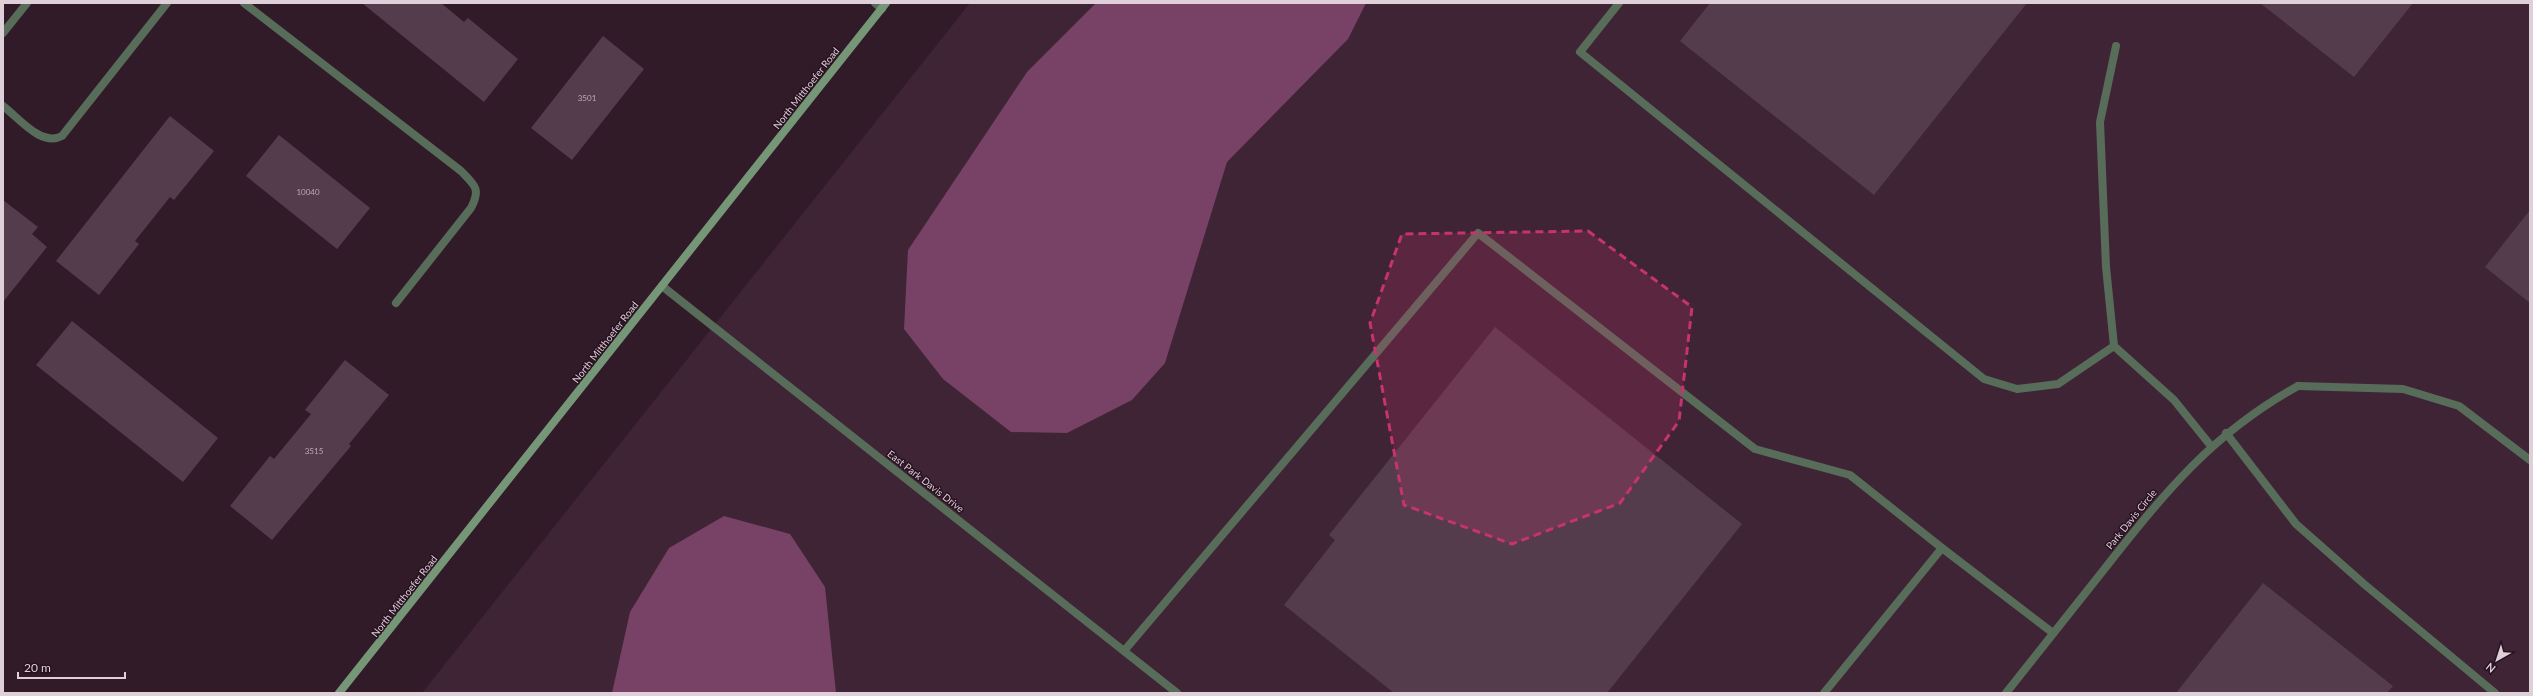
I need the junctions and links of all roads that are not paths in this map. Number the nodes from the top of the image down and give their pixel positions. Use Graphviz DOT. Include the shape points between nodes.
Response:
graph roads {
  1 [pos="27,3"];
  2 [pos="167,3"];
  3 [pos="244,3"];
  4 [pos="1619,3"];
  5 [pos="881,5"];
  6 [pos="3,33"];
  7 [pos="2116,46"];
  8 [pos="3,106"];
  9 [pos="662,286"];
  10 [pos="396,303"];
  11 [pos="2114,346"];
  12 [pos="2226,434"];
  13 [pos="2211,446"];
  14 [pos="2530,460"];
  15 [pos="1942,548"];
  16 [pos="2053,633"];
  17 [pos="1124,651"];
  18 [pos="340,693"];
  19 [pos="1177,693"];
  20 [pos="1824,693"];
  21 [pos="2006,693"];
  22 [pos="2495,693"];
  1 -- 6 [label="street"];
  2 -- 8 [label="street" via="62,136 51,140 42,137"];
  3 -- 10 [label="street" via="461,171 475,186 477,197 471,208"];
  4 -- 11 [label="street" via="1580,52 1984,378 2017,389 2058,384"];
  5 -- 9 [label="main road, North Mitthoefer Road"];
  7 -- 11 [label="street" via="2100,122 2106,267"];
  9 -- 17 [label="street, East Park Davis Drive"];
  9 -- 18 [label="main road, North Mitthoefer Road"];
  11 -- 13 [label="street" via="2174,400"];
  12 -- 13 [label="street, Park Davis Circle"];
  12 -- 14 [label="street, Park Davis Circle" via="2261,407 2298,386 2403,389 2460,406"];
  12 -- 22 [label="street" via="2296,524"];
  13 -- 16 [label="street, Park Davis Circle" via="2159,500"];
  15 -- 16 [label="street"];
  15 -- 17 [label="street" via="1850,475 1755,449 1478,233"];
  15 -- 20 [label="street"];
  16 -- 21 [label="street, Park Davis Circle"];
  17 -- 19 [label="street, East Park Davis Drive"];
}
